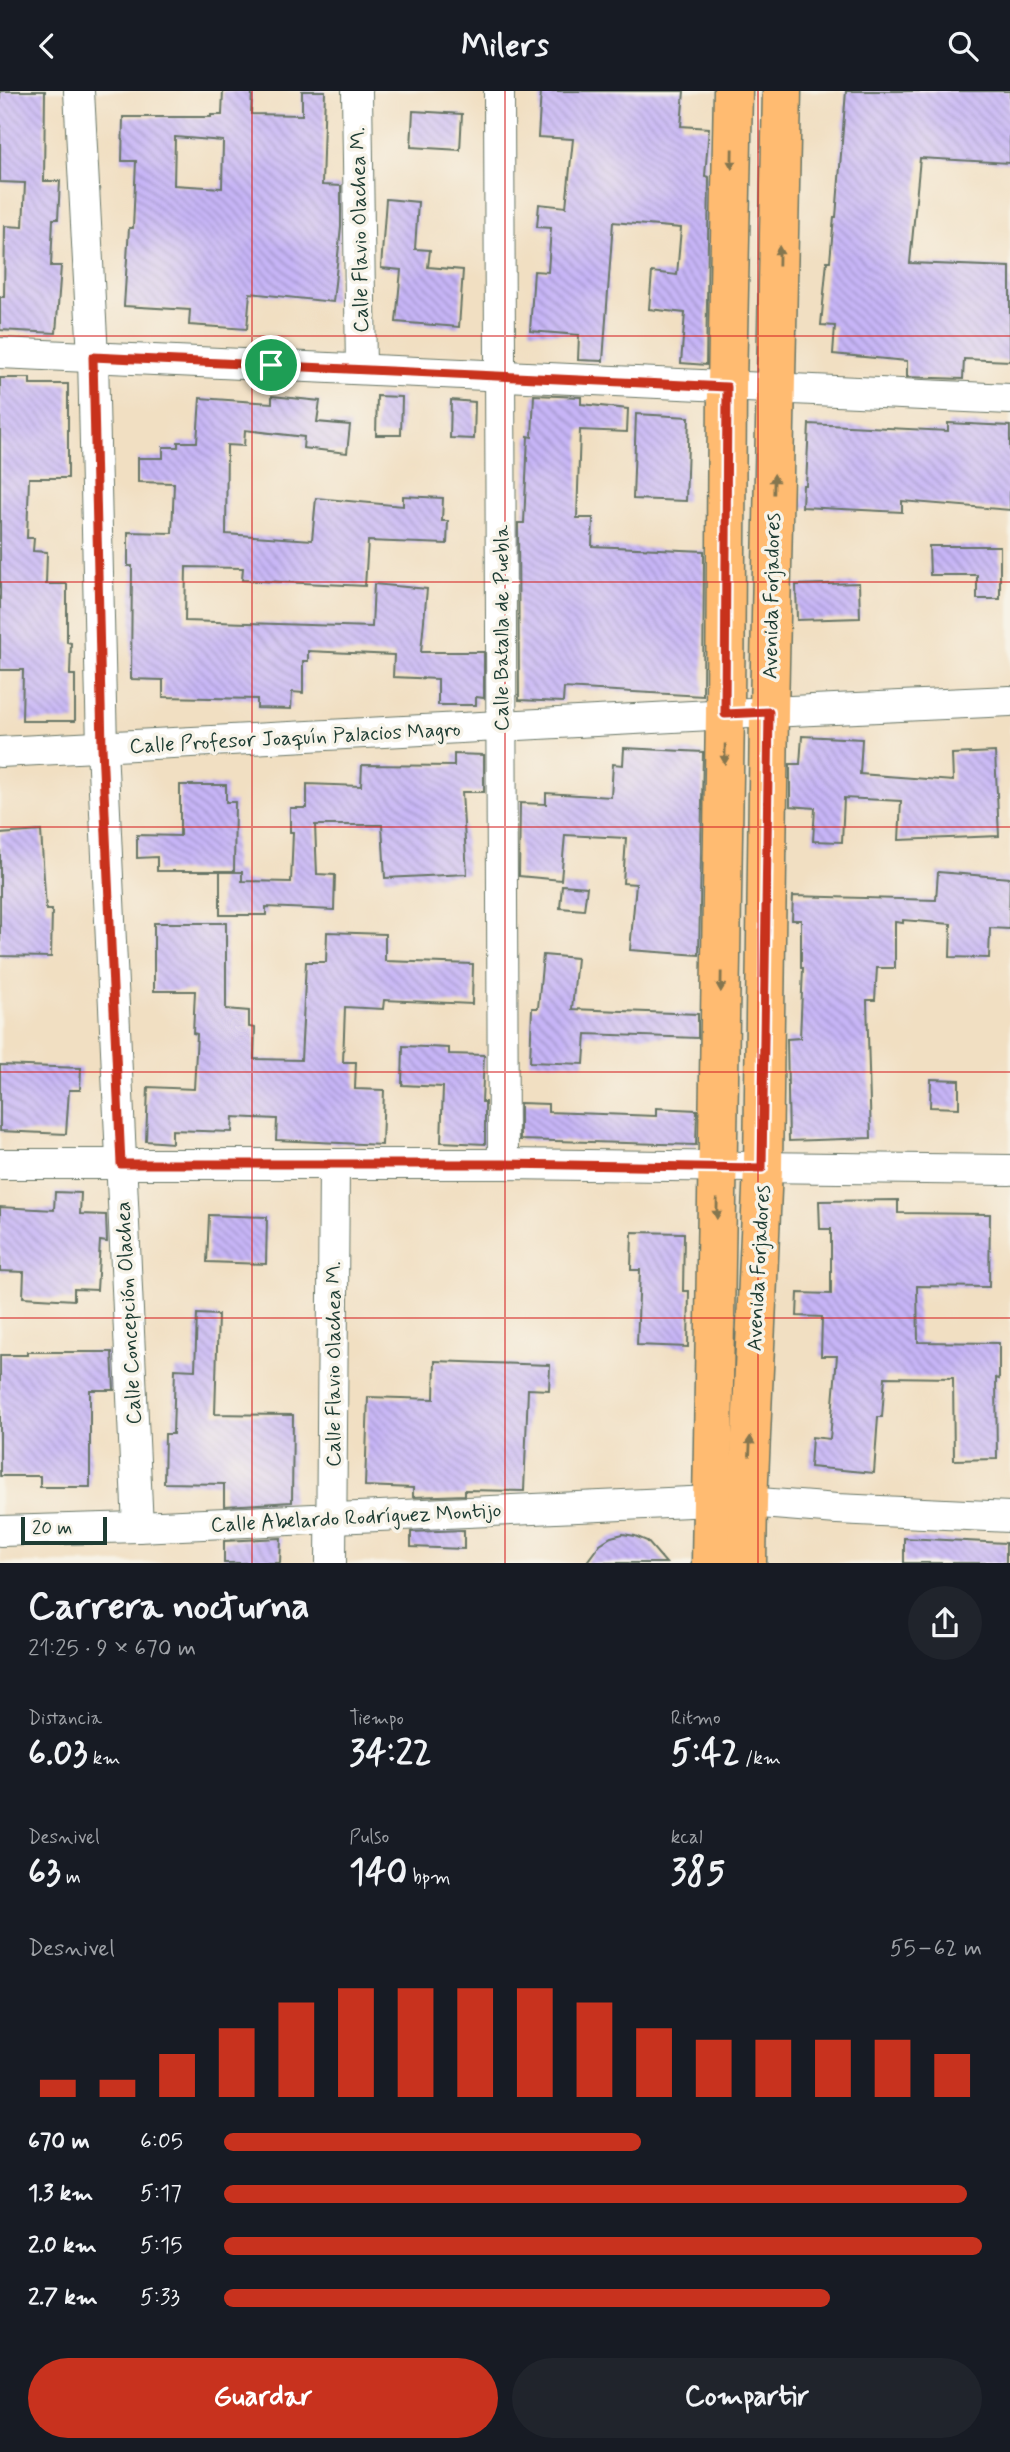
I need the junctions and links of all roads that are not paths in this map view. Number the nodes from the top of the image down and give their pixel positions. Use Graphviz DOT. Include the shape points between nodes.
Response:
graph roads {
  1 [pos="79,91"];
  2 [pos="357,91"];
  3 [pos="499,91"];
  4 [pos="733,91"];
  5 [pos="782,91"];
  6 [pos="0,353"];
  7 [pos="93,357"];
  8 [pos="360,369"];
  9 [pos="500,376"];
  10 [pos="727,387"];
  11 [pos="776,390"];
  12 [pos="1010,399"];
  13 [pos="1010,701"];
  14 [pos="769,712"];
  15 [pos="725,714"];
  16 [pos="501,726"];
  17 [pos="102,747"];
  18 [pos="0,752"];
  19 [pos="0,1164"];
  20 [pos="121,1164"];
  21 [pos="334,1164"];
  22 [pos="503,1164"];
  23 [pos="718,1167"];
  24 [pos="762,1168"];
  25 [pos="1010,1170"];
  26 [pos="730,1501"];
  27 [pos="1010,1517"];
  28 [pos="331,1519"];
  29 [pos="138,1527"];
  30 [pos="0,1531"];
  31 [pos="331,1563"];
  32 [pos="711,1563"];
  33 [pos="747,1563"];
  1 -- 7 [label="street, Calle Concepción Olachea"];
  2 -- 8 [label="street, Calle Flavio Olachea M."];
  3 -- 9 [label="street, Calle Batalla de Puebla"];
  4 -- 10 [label="main road, Avenida Forjadores, one-way"];
  11 -- 5 [label="main road, Avenida Forjadores, one-way"];
  6 -- 7 [label="street"];
  7 -- 8 [label="street"];
  7 -- 17 [label="street, Calle Concepción Olachea"];
  8 -- 9 [label="street"];
  9 -- 10 [label="street"];
  9 -- 16 [label="street, Calle Batalla de Puebla"];
  10 -- 11 [label="street"];
  10 -- 15 [label="main road, Avenida Forjadores"];
  11 -- 12 [label="street"];
  14 -- 11 [label="main road, Avenida Forjadores, one-way"];
  13 -- 14 [label="street, Calle Profesor Joaquín Palacios Magro"];
  14 -- 15 [label="street, Calle Profesor Joaquín Palacios Magro"];
  14 -- 24 [label="main road, Avenida Forjadores"];
  15 -- 16 [label="street, Calle Profesor Joaquín Palacios Magro"];
  15 -- 23 [label="main road, Avenida Forjadores, one-way"];
  16 -- 17 [label="street, Calle Profesor Joaquín Palacios Magro"];
  16 -- 22 [label="street, Calle Batalla de Puebla"];
  17 -- 18 [label="street, Calle Profesor Joaquín Palacios Magro"];
  17 -- 20 [label="street, Calle Concepción Olachea"];
  19 -- 20 [label="street"];
  20 -- 21 [label="street"];
  20 -- 29 [label="street, Calle Concepción Olachea"];
  21 -- 22 [label="street"];
  21 -- 28 [label="street, Calle Flavio Olachea M."];
  22 -- 23 [label="street"];
  23 -- 24 [label="street"];
  23 -- 26 [label="main road, Avenida Forjadores, one-way"];
  24 -- 25 [label="street"];
  26 -- 24 [label="main road, Avenida Forjadores, one-way"];
  26 -- 27 [label="street, Calle Abelardo Rodríguez Montijo"];
  26 -- 28 [label="street, Calle Abelardo Rodríguez Montijo"];
  26 -- 32 [label="main road, Avenida Forjadores"];
  26 -- 33 [label="main road, Avenida Forjadores"];
  28 -- 29 [label="street, Calle Abelardo Rodríguez Montijo"];
  28 -- 31 [label="street, Calle Flavio Olachea M."];
  29 -- 30 [label="street, Calle Abelardo Rodríguez Montijo"];
}
